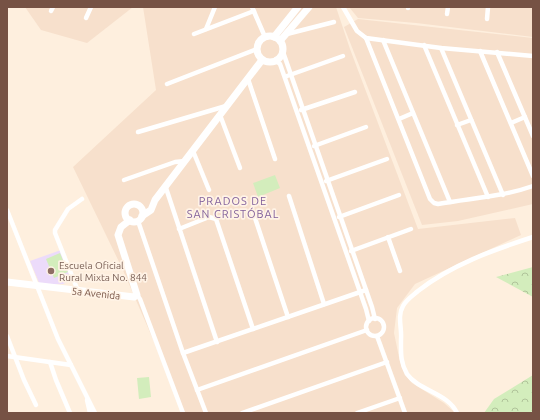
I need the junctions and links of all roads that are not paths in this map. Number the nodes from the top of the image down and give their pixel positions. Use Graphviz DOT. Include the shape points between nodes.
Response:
graph roads {
  1 [pos="91,7"];
  2 [pos="215,7"];
  3 [pos="309,7"];
  4 [pos="343,7"];
  5 [pos="448,7"];
  6 [pos="488,7"];
  7 [pos="295,8"];
  8 [pos="253,9"];
  9 [pos="447,14"];
  10 [pos="86,18"];
  11 [pos="300,18"];
  12 [pos="487,19"];
  13 [pos="334,22"];
  14 [pos="206,30"];
  15 [pos="194,34"];
  16 [pos="287,34"];
  17 [pos="265,37"];
  18 [pos="366,38"];
  19 [pos="277,39"];
  20 [pos="383,40"];
  21 [pos="424,46"];
  22 [pos="441,48"];
  23 [pos="282,49"];
  24 [pos="257,50"];
  25 [pos="480,51"];
  26 [pos="497,52"];
  27 [pos="343,56"];
  28 [pos="533,56"];
  29 [pos="262,60"];
  30 [pos="275,60"];
  31 [pos="290,75"];
  32 [pos="284,77"];
  33 [pos="248,79"];
  34 [pos="167,84"];
  35 [pos="355,92"];
  36 [pos="228,105"];
  37 [pos="302,110"];
  38 [pos="296,112"];
  39 [pos="413,113"];
  40 [pos="220,115"];
  41 [pos="525,117"];
  42 [pos="399,118"];
  43 [pos="471,120"];
  44 [pos="511,123"];
  45 [pos="457,124"];
  46 [pos="366,127"];
  47 [pos="138,132"];
  48 [pos="533,136"];
  49 [pos="315,146"];
  50 [pos="309,148"];
  51 [pos="193,151"];
  52 [pos="276,158"];
  53 [pos="387,159"];
  54 [pos="185,161"];
  55 [pos="240,168"];
  56 [pos="533,176"];
  57 [pos="124,180"];
  58 [pos="328,181"];
  59 [pos="321,183"];
  60 [pos="533,186"];
  61 [pos="166,188"];
  62 [pos="209,190"];
  63 [pos="399,195"];
  64 [pos="503,195"];
  65 [pos="289,196"];
  66 [pos="488,197"];
  67 [pos="82,199"];
  68 [pos="155,200"];
  69 [pos="450,202"];
  70 [pos="140,206"];
  71 [pos="7,210"];
  72 [pos="252,212"];
  73 [pos="340,216"];
  74 [pos="140,218"];
  75 [pos="128,219"];
  76 [pos="334,219"];
  77 [pos="179,229"];
  78 [pos="411,229"];
  79 [pos="533,236"];
  80 [pos="388,237"];
  81 [pos="352,251"];
  82 [pos="346,253"];
  83 [pos="400,271"];
  84 [pos="7,282"];
  85 [pos="37,286"];
  86 [pos="366,290"];
  87 [pos="78,291"];
  88 [pos="360,292"];
  89 [pos="137,295"];
  90 [pos="324,304"];
  91 [pos="288,317"];
  92 [pos="375,319"];
  93 [pos="369,321"];
  94 [pos="253,329"];
  95 [pos="366,330"];
  96 [pos="7,336"];
  97 [pos="377,336"];
  98 [pos="217,342"];
  99 [pos="183,353"];
  100 [pos="7,356"];
  101 [pos="15,357"];
  102 [pos="50,362"];
  103 [pos="387,362"];
  104 [pos="71,366"];
  105 [pos="197,390"];
  106 [pos="85,392"];
  107 [pos="400,398"];
  108 [pos="36,405"];
  109 [pos="70,413"];
  110 [pos="90,413"];
  111 [pos="95,413"];
  112 [pos="183,413"];
  113 [pos="206,413"];
  114 [pos="242,413"];
  115 [pos="357,413"];
  116 [pos="405,413"];
  117 [pos="456,413"];
  1 -- 10 [label="street"];
  2 -- 14 [label="street"];
  3 -- 11 [label="street"];
  4 -- 18 [label="street" via="357,31"];
  5 -- 9 [label="street"];
  6 -- 12 [label="street"];
  7 -- 11 [label="street"];
  7 -- 19 [label="street"];
  8 -- 14 [label="street"];
  8 -- 17 [label="street"];
  11 -- 16 [label="street"];
  13 -- 16 [label="street"];
  14 -- 15 [label="street"];
  16 -- 19 [label="street"];
  17 -- 19 [label="street"];
  17 -- 24 [label="street" via="259,42"];
  18 -- 20 [label="street"];
  18 -- 42 [label="street"];
  19 -- 23 [label="street"];
  20 -- 21 [label="street"];
  20 -- 39 [label="street"];
  21 -- 22 [label="street"];
  21 -- 45 [label="street"];
  22 -- 25 [label="street"];
  22 -- 43 [label="street"];
  23 -- 30 [label="street" via="280,56"];
  23 -- 31 [label="street"];
  24 -- 29 [label="street"];
  24 -- 34 [label="street"];
  25 -- 26 [label="street"];
  25 -- 44 [label="street"];
  26 -- 28 [label="street"];
  26 -- 41 [label="street"];
  27 -- 31 [label="street"];
  29 -- 30 [label="street"];
  29 -- 33 [label="street"];
  30 -- 32 [label="street" via="280,64"];
  31 -- 32 [label="street"];
  31 -- 37 [label="street"];
  32 -- 38 [label="street"];
  33 -- 36 [label="street"];
  33 -- 52 [label="street"];
  35 -- 37 [label="street"];
  36 -- 40 [label="street"];
  36 -- 47 [label="street"];
  37 -- 38 [label="street"];
  37 -- 49 [label="street"];
  38 -- 50 [label="street"];
  39 -- 42 [label="street"];
  39 -- 69 [label="street"];
  40 -- 51 [label="street"];
  40 -- 55 [label="street"];
  41 -- 44 [label="street"];
  41 -- 48 [label="street"];
  42 -- 69 [label="street" via="430,199 438,204"];
  43 -- 45 [label="street"];
  43 -- 64 [label="street"];
  44 -- 56 [label="street"];
  45 -- 66 [label="street"];
  46 -- 49 [label="street"];
  49 -- 50 [label="street"];
  49 -- 58 [label="street"];
  50 -- 59 [label="street"];
  51 -- 54 [label="street"];
  51 -- 62 [label="street"];
  53 -- 58 [label="street"];
  54 -- 57 [label="street" via="175,162"];
  54 -- 61 [label="street"];
  58 -- 59 [label="street"];
  58 -- 73 [label="street"];
  59 -- 76 [label="street"];
  60 -- 64 [label="street"];
  61 -- 68 [label="street"];
  61 -- 77 [label="street"];
  63 -- 73 [label="street"];
  64 -- 66 [label="street"];
  65 -- 90 [label="street"];
  66 -- 69 [label="street"];
  67 -- 87 [label="street" via="68,210 55,230"];
  68 -- 70 [label="street"];
  68 -- 74 [label="street" via="150,210"];
  70 -- 74 [label="street" via="143,211"];
  70 -- 75 [label="street" via="135,204 127,207 125,213"];
  71 -- 85 [label="street"];
  72 -- 91 [label="street"];
  73 -- 76 [label="street"];
  73 -- 81 [label="street"];
  74 -- 75 [label="street" via="134,222"];
  74 -- 99 [label="street"];
  75 -- 89 [label="street" via="115,230 123,260"];
  76 -- 82 [label="street"];
  77 -- 94 [label="street" via="208,217 216,219"];
  77 -- 98 [label="street"];
  78 -- 80 [label="street"];
  79 -- 117 [label="street" via="458,266 427,284 403,306 400,320 400,351 405,370 413,381 449,403"];
  80 -- 81 [label="street"];
  80 -- 83 [label="street"];
  81 -- 82 [label="street"];
  81 -- 86 [label="street"];
  82 -- 88 [label="street"];
  84 -- 85 [label="street, 5a Avenida"];
  85 -- 87 [label="street, 5a Avenida"];
  85 -- 104 [label="street"];
  86 -- 88 [label="street"];
  86 -- 92 [label="street"];
  87 -- 89 [label="street, 5a Avenida" via="134,297"];
  88 -- 90 [label="street"];
  88 -- 93 [label="street"];
  89 -- 112 [label="street"];
  90 -- 91 [label="street"];
  91 -- 94 [label="street"];
  92 -- 93 [label="street"];
  92 -- 97 [label="street" via="383,325 382,333"];
  93 -- 95 [label="street"];
  94 -- 98 [label="street"];
  95 -- 97 [label="street" via="372,336"];
  95 -- 105 [label="street"];
  96 -- 101 [label="street"];
  97 -- 103 [label="street"];
  98 -- 99 [label="street"];
  99 -- 105 [label="street"];
  100 -- 101 [label="street"];
  101 -- 102 [label="street"];
  101 -- 108 [label="street"];
  102 -- 104 [label="street"];
  102 -- 109 [label="street"];
  103 -- 107 [label="street"];
  103 -- 114 [label="street"];
  104 -- 106 [label="street"];
  105 -- 113 [label="street"];
  106 -- 110 [label="street"];
  106 -- 111 [label="street"];
  107 -- 115 [label="street"];
  107 -- 116 [label="street"];
}
